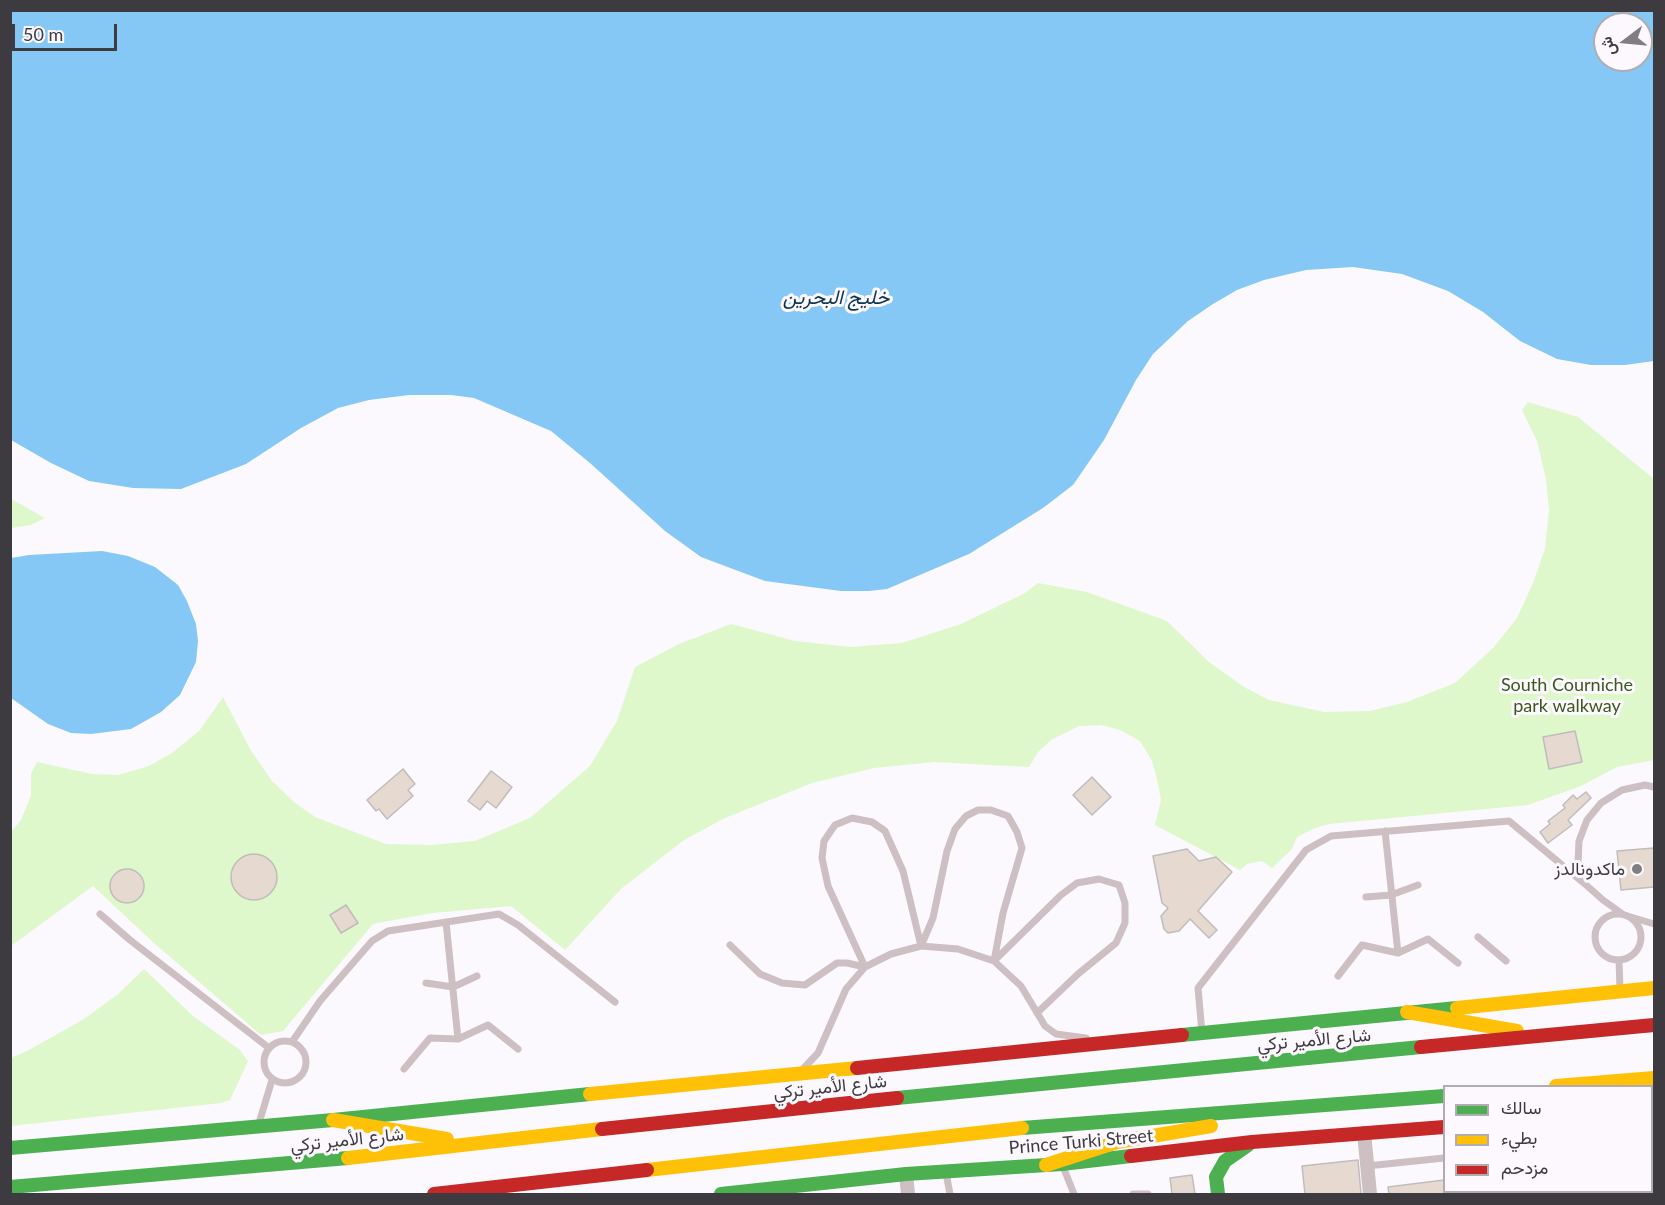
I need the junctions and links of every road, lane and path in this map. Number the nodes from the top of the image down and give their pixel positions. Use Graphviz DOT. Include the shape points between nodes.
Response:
graph roads {
  1 [pos="1654,787"];
  2 [pos="1385,831"];
  3 [pos="1585,884"];
  4 [pos="1419,885"];
  5 [pos="1391,895"];
  6 [pos="1366,897"];
  7 [pos="100,914"];
  8 [pos="1624,915"];
  9 [pos="446,922"];
  10 [pos="1654,924"];
  11 [pos="1478,937"];
  12 [pos="730,945"];
  13 [pos="921,946"];
  14 [pos="1398,952"];
  15 [pos="994,960"];
  16 [pos="1619,960"];
  17 [pos="1506,961"];
  18 [pos="1458,963"];
  19 [pos="865,967"];
  20 [pos="477,976"];
  21 [pos="1338,976"];
  22 [pos="426,983"];
  23 [pos="453,987"];
  24 [pos="1654,988"];
  25 [pos="1620,992"];
  26 [pos="615,1002"];
  27 [pos="1407,1012"];
  28 [pos="1037,1013"];
  29 [pos="1654,1025"];
  30 [pos="1202,1033"];
  31 [pos="1544,1036"];
  32 [pos="458,1039"];
  33 [pos="1113,1041"];
  34 [pos="292,1042"];
  35 [pos="269,1048"];
  36 [pos="518,1049"];
  37 [pos="404,1069"];
  38 [pos="799,1074"];
  39 [pos="1654,1078"];
  40 [pos="272,1080"];
  41 [pos="1568,1085"];
  42 [pos="1443,1096"];
  43 [pos="1349,1104"];
  44 [pos="333,1120"];
  45 [pos="259,1125"];
  46 [pos="1443,1127"];
  47 [pos="1364,1133"];
  48 [pos="1252,1142"];
  49 [pos="471,1143"];
  50 [pos="10,1148"];
  51 [pos="1443,1158"];
  52 [pos="1062,1164"];
  53 [pos="1046,1165"];
  54 [pos="1367,1166"];
  55 [pos="946,1171"];
  56 [pos="906,1174"];
  57 [pos="10,1187"];
  58 [pos="819,1189"];
  59 [pos="741,1193"];
  60 [pos="434,1194"];
  61 [pos="721,1194"];
  62 [pos="908,1194"];
  63 [pos="950,1194"];
  64 [pos="1074,1194"];
  65 [pos="1134,1194"];
  66 [pos="1148,1194"];
  67 [pos="1218,1194"];
  68 [pos="1370,1194"];
  1 -- 3 [label="lane" via="1622,790 1601,803 1587,820 1579,841 1578,863"];
  2 -- 3 [label="lane" via="1509,821"];
  2 -- 5 [label="lane"];
  2 -- 30 [label="lane" via="1331,836 1306,850 1198,988"];
  3 -- 8 [label="lane"];
  4 -- 5 [label="lane"];
  5 -- 6 [label="lane"];
  5 -- 14 [label="lane"];
  7 -- 35 [label="lane"];
  8 -- 10 [label="lane"];
  8 -- 16 [label="lane" via="1640,926 1641,942 1633,955"];
  8 -- 16 [label="lane" via="1606,916 1595,935 1599,950"];
  9 -- 23 [label="lane"];
  9 -- 26 [label="lane" via="499,914"];
  9 -- 34 [label="lane" via="388,931 372,941 316,1006"];
  11 -- 17 [label="lane"];
  12 -- 19 [label="lane" via="760,974 782,983 805,985 837,963"];
  13 -- 15 [label="lane" via="958,949"];
  13 -- 15 [label="lane" via="933,918 955,829 966,816 978,810 991,810 1008,816 1022,848"];
  13 -- 19 [label="lane" via="891,954"];
  13 -- 19 [label="lane" via="903,871 885,831 872,822 852,818 835,825 824,841 822,858 828,886"];
  14 -- 18 [label="lane" via="1428,939"];
  14 -- 21 [label="lane" via="1362,945"];
  15 -- 28 [label="lane" via="1021,986"];
  15 -- 28 [label="lane" via="1060,895 1077,884 1100,879 1119,885 1125,903 1125,923 1116,943"];
  16 -- 25 [label="lane"];
  19 -- 38 [label="lane" via="846,989 818,1053"];
  20 -- 23 [label="lane"];
  22 -- 23 [label="lane"];
  23 -- 32 [label="lane"];
  24 -- 25 [label="main road"];
  25 -- 27 [label="main road"];
  27 -- 30 [label="main road"];
  27 -- 31 [label="main road"];
  28 -- 33 [label="lane" via="1056,1034"];
  29 -- 31 [label="main road, شارع الأمير تركي"];
  30 -- 33 [label="main road"];
  31 -- 49 [label="main road, شارع الأمير تركي" via="980,1089"];
  32 -- 36 [label="lane" via="488,1025"];
  32 -- 37 [label="lane" via="430,1038"];
  33 -- 38 [label="main road"];
  34 -- 35 [label="lane" via="281,1041"];
  34 -- 40 [label="lane" via="304,1053 303,1074 292,1083"];
  35 -- 40 [label="lane" via="264,1068"];
  38 -- 44 [label="main road"];
  39 -- 41 [label="main road"];
  40 -- 45 [label="lane"];
  42 -- 43 [label="main road"];
  43 -- 53 [label="main road" via="1117,1142"];
  43 -- 60 [label="main road" via="1017,1128"];
  44 -- 45 [label="main road"];
  44 -- 49 [label="main road"];
  45 -- 50 [label="main road"];
  46 -- 47 [label="main road, Prince Turki Street"];
  47 -- 48 [label="main road, Prince Turki Street"];
  47 -- 54 [label="street"];
  48 -- 52 [label="main road, Prince Turki Street"];
  48 -- 67 [label="main road" via="1225,1161 1216,1177"];
  49 -- 57 [label="main road, شارع الأمير تركي" via="319,1162"];
  51 -- 54 [label="lane"];
  52 -- 53 [label="main road, Prince Turki Street"];
  52 -- 64 [label="lane"];
  53 -- 55 [label="main road, Prince Turki Street"];
  54 -- 68 [label="street"];
  55 -- 56 [label="main road, Prince Turki Street"];
  55 -- 63 [label="lane"];
  56 -- 58 [label="main road, Prince Turki Street"];
  56 -- 62 [label="street"];
  58 -- 59 [label="main road, Prince Turki Street"];
  59 -- 61 [label="main road, Prince Turki Street"];
  65 -- 66 [label="lane"];
}
